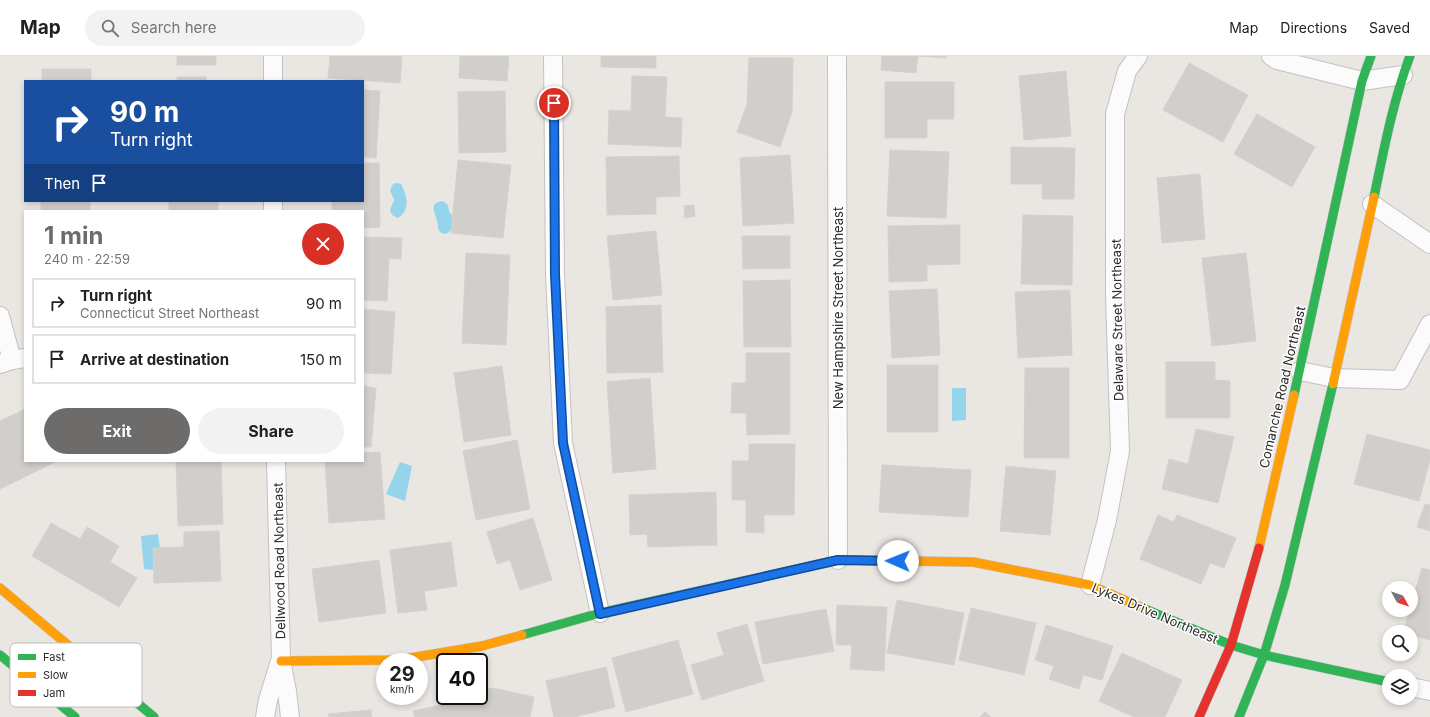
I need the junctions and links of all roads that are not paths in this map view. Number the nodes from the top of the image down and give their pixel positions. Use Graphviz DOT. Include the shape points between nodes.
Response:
graph roads {
  1 [pos="273,56"];
  2 [pos="553,56"];
  3 [pos="837,56"];
  4 [pos="1138,56"];
  5 [pos="1271,56"];
  6 [pos="1371,56"];
  7 [pos="1410,56"];
  8 [pos="1403,75"];
  9 [pos="273,80"];
  10 [pos="1362,81"];
  11 [pos="1372,204"];
  12 [pos="1430,244"];
  13 [pos="0,316"];
  14 [pos="1430,324"];
  15 [pos="12,361"];
  16 [pos="1300,371"];
  17 [pos="1334,378"];
  18 [pos="276,462"];
  19 [pos="838,560"];
  20 [pos="1090,585"];
  21 [pos="0,588"];
  22 [pos="600,614"];
  23 [pos="66,643"];
  24 [pos="1231,645"];
  25 [pos="0,655"];
  26 [pos="1264,655"];
  27 [pos="281,661"];
  28 [pos="10,663"];
  29 [pos="1382,680"];
  30 [pos="1418,688"];
  31 [pos="1430,691"];
  32 [pos="63,707"];
  33 [pos="142,707"];
  34 [pos="75,717"];
  35 [pos="154,717"];
  36 [pos="265,717"];
  37 [pos="290,717"];
  38 [pos="1199,717"];
  39 [pos="1239,717"];
  1 -- 9 [label="street"];
  2 -- 22 [label="street" via="555,274 563,443"];
  3 -- 19 [label="street, New Hampshire Street Northeast"];
  4 -- 20 [label="street, Delaware Street Northeast" via="1127,71 1115,114 1115,296 1120,451 1107,520"];
  5 -- 10 [label="street" via="1277,60"];
  6 -- 10 [label="street, Comanche Road Northeast"];
  7 -- 8 [label="street"];
  8 -- 10 [label="street"];
  8 -- 11 [label="street"];
  10 -- 16 [label="street, Comanche Road Northeast"];
  11 -- 12 [label="street"];
  11 -- 17 [label="street"];
  13 -- 15 [label="street"];
  14 -- 17 [label="street" via="1400,380"];
  16 -- 17 [label="street"];
  16 -- 24 [label="street, Comanche Road Northeast" via="1257,555"];
  17 -- 26 [label="street" via="1285,585"];
  18 -- 27 [label="street, Dellwood Road Northeast"];
  19 -- 20 [label="street, Lykes Drive Northeast" via="973,562"];
  19 -- 22 [label="street, Lykes Drive Northeast"];
  20 -- 24 [label="street, Lykes Drive Northeast"];
  21 -- 23 [label="street"];
  22 -- 27 [label="street, Lykes Drive Northeast" via="482,646 398,660"];
  24 -- 26 [label="street, Lykes Drive Northeast"];
  24 -- 38 [label="street, Comanche Road Northeast"];
  25 -- 28 [label="street"];
  26 -- 29 [label="street, Lykes Drive Northeast"];
  26 -- 39 [label="street"];
  27 -- 36 [label="street, Dellwood Road Northeast"];
  27 -- 37 [label="street, Dellwood Road Northeast"];
  30 -- 31 [label="street"];
  32 -- 34 [label="street"];
  33 -- 35 [label="street"];
}
